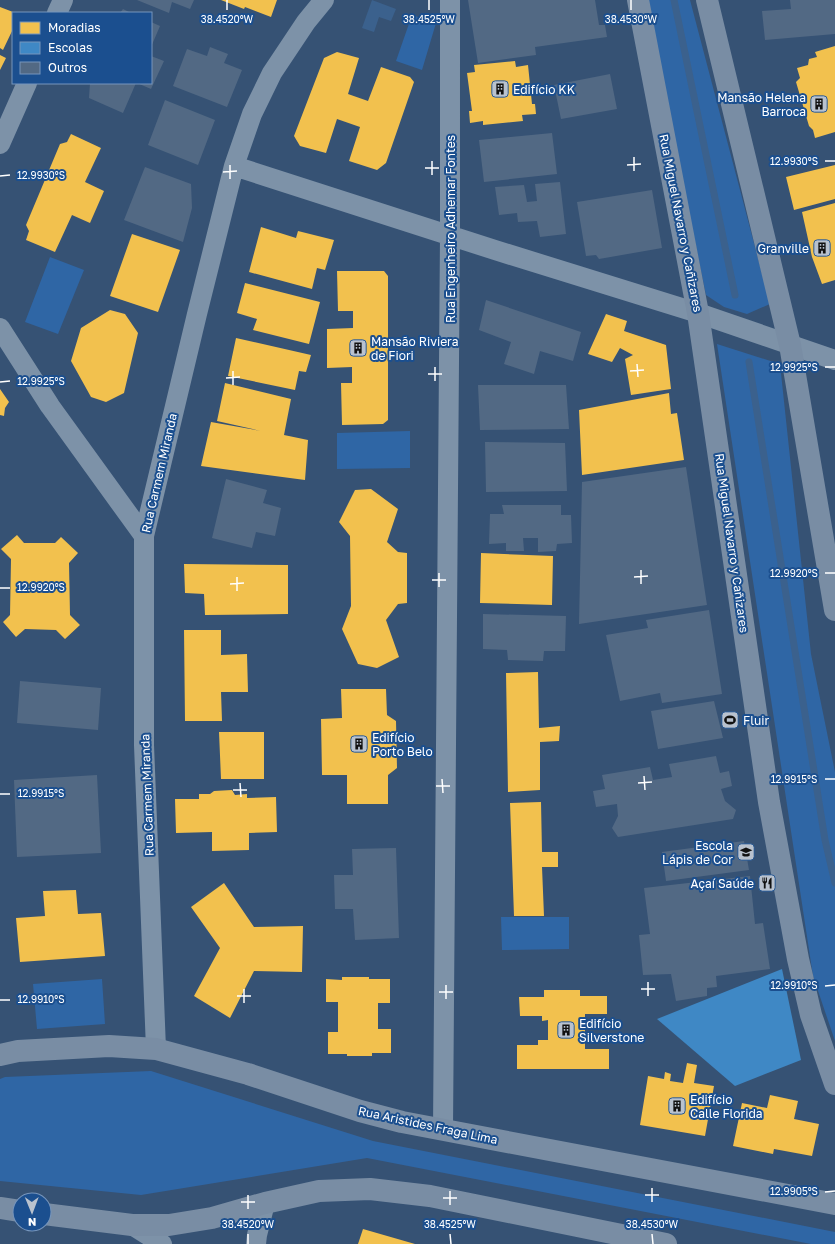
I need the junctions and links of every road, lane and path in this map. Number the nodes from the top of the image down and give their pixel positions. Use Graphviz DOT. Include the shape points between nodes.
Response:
graph roads {
  1 [pos="63,0"];
  2 [pos="324,0"];
  3 [pos="450,0"];
  4 [pos="638,0"];
  5 [pos="707,0"];
  6 [pos="57,12"];
  7 [pos="27,84"];
  8 [pos="0,144"];
  9 [pos="234,166"];
  10 [pos="450,235"];
  11 [pos="698,313"];
  12 [pos="0,328"];
  13 [pos="790,345"];
  14 [pos="835,360"];
  15 [pos="144,536"];
  16 [pos="835,610"];
  17 [pos="156,1049"];
  18 [pos="0,1055"];
  19 [pos="835,1084"];
  20 [pos="443,1130"];
  21 [pos="265,1203"];
  22 [pos="835,1204"];
  23 [pos="0,1208"];
  24 [pos="12,1210"];
  25 [pos="52,1215"];
  26 [pos="132,1225"];
  27 [pos="162,1244"];
  28 [pos="256,1244"];
  29 [pos="666,1244"];
  1 -- 6 [label="street"];
  2 -- 9 [label="street, Rua Carmem Miranda" via="272,73 252,114"];
  3 -- 10 [label="street, Rua Engenheiro Adhemar Fontes"];
  4 -- 11 [label="street, Rua Miguel Navarro y Cañizares"];
  5 -- 13 [label="street"];
  7 -- 8 [label="street"];
  9 -- 10 [label="street"];
  9 -- 15 [label="street, Rua Carmem Miranda"];
  10 -- 11 [label="street"];
  10 -- 20 [label="street, Rua Engenheiro Adhemar Fontes"];
  11 -- 13 [label="street"];
  11 -- 19 [label="street, Rua Miguel Navarro y Cañizares" via="769,802 811,1015"];
  12 -- 15 [label="street" via="50,406"];
  13 -- 14 [label="street"];
  13 -- 16 [label="street"];
  15 -- 17 [label="street, Rua Carmem Miranda" via="144,745"];
  17 -- 18 [label="street, Rua Aristides Fraga Lima" via="109,1046 18,1051"];
  17 -- 20 [label="street, Rua Aristides Fraga Lima" via="248,1074 360,1111"];
  20 -- 22 [label="street, Rua Aristides Fraga Lima"];
  21 -- 26 [label="street" via="212,1218 169,1224"];
  21 -- 28 [label="street"];
  21 -- 29 [label="street" via="319,1191 370,1189 430,1196"];
  23 -- 24 [label="street"];
  25 -- 26 [label="street"];
  26 -- 27 [label="street"];
}
